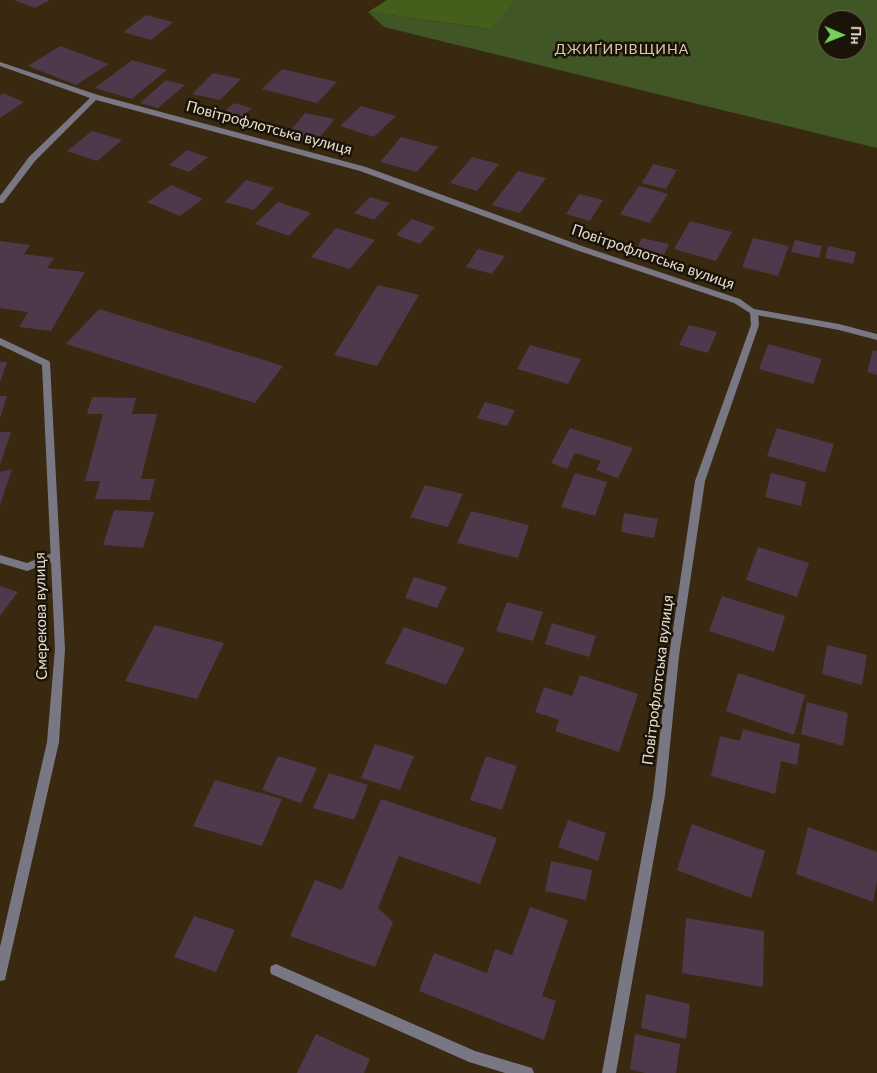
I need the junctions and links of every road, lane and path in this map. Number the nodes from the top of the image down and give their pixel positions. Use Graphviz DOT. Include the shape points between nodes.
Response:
graph roads {
  1 [pos="0,64"];
  2 [pos="94,97"];
  3 [pos="0,200"];
  4 [pos="754,312"];
  5 [pos="877,337"];
  6 [pos="0,341"];
  7 [pos="55,556"];
  8 [pos="0,559"];
  9 [pos="276,970"];
  10 [pos="0,975"];
  11 [pos="527,1073"];
  12 [pos="609,1073"];
  1 -- 2 [label="street, Повітрофлотська вулиця"];
  2 -- 3 [label="street" via="32,159"];
  2 -- 4 [label="street, Повітрофлотська вулиця" via="363,169 579,248 737,301"];
  4 -- 5 [label="street"];
  4 -- 12 [label="street, Повітрофлотська вулиця" via="755,325 700,481 674,656 659,795"];
  6 -- 7 [label="street, Смерекова вулиця" via="46,363"];
  7 -- 8 [label="street" via="27,567"];
  7 -- 10 [label="street, Смерекова вулиця" via="60,649 53,742"];
  9 -- 11 [label="street" via="474,1057"];
}
